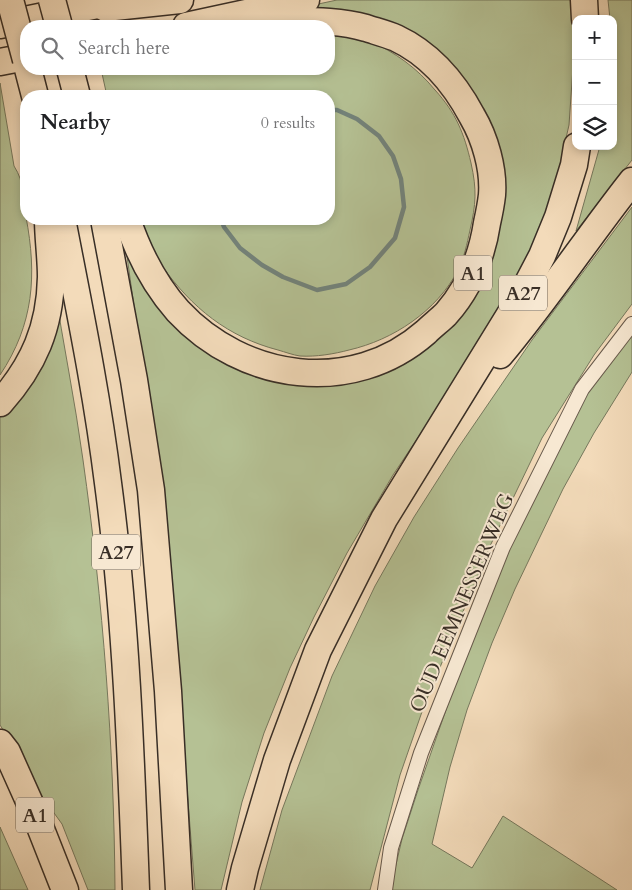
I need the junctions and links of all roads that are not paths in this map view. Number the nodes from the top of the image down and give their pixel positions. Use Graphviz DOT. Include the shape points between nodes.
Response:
graph roads {
  1 [pos="10,0"];
  2 [pos="122,0"];
  3 [pos="180,0"];
  4 [pos="306,0"];
  5 [pos="584,0"];
  6 [pos="60,13"];
  7 [pos="585,15"];
  8 [pos="25,20"];
  9 [pos="218,20"];
  10 [pos="20,21"];
  11 [pos="335,23"];
  12 [pos="0,25"];
  13 [pos="20,37"];
  14 [pos="20,60"];
  15 [pos="0,62"];
  16 [pos="30,75"];
  17 [pos="72,75"];
  18 [pos="33,90"];
  19 [pos="75,90"];
  20 [pos="576,150"];
  21 [pos="632,181"];
  22 [pos="48,225"];
  23 [pos="63,225"];
  24 [pos="105,225"];
  25 [pos="130,225"];
  26 [pos="632,324"];
  27 [pos="0,403"];
  28 [pos="441,426"];
  29 [pos="0,743"];
  30 [pos="65,890"];
  31 [pos="136,890"];
  32 [pos="179,890"];
  33 [pos="240,890"];
  34 [pos="385,890"];
  1 -- 13 [label="highway, bridge"];
  2 -- 6 [label="highway"];
  3 -- 6 [label="highway"];
  4 -- 9 [label="highway, A1"];
  5 -- 7 [label="highway"];
  6 -- 8 [label="highway"];
  10 -- 12 [label="highway"];
  11 -- 25 [label="highway, A1" via="363,27 396,38 424,57 447,78 480,130 489,163 492,193 484,241 471,279 446,314 395,354 349,371 324,374 261,365 202,334 177,310 147,267"];
  14 -- 15 [label="highway"];
  16 -- 18 [label="highway"];
  17 -- 19 [label="highway"];
  20 -- 28 [label="highway, A27" via="558,217 542,256 520,298"];
  21 -- 28 [label="highway, A27" via="520,332"];
  22 -- 27 [label="highway" via="51,275 42,335 26,370"];
  23 -- 31 [label="highway, A27" via="95,388 120,590 128,688"];
  24 -- 32 [label="highway, A27" via="151,490 168,691"];
  26 -- 34 [label="street, OUD EEMNESSERWEG" via="582,389 502,547 421,753 392,848"];
  28 -- 33 [label="highway, A27" via="384,519 318,650 277,760"];
  29 -- 30 [label="highway, A1" via="37,819"];
}
